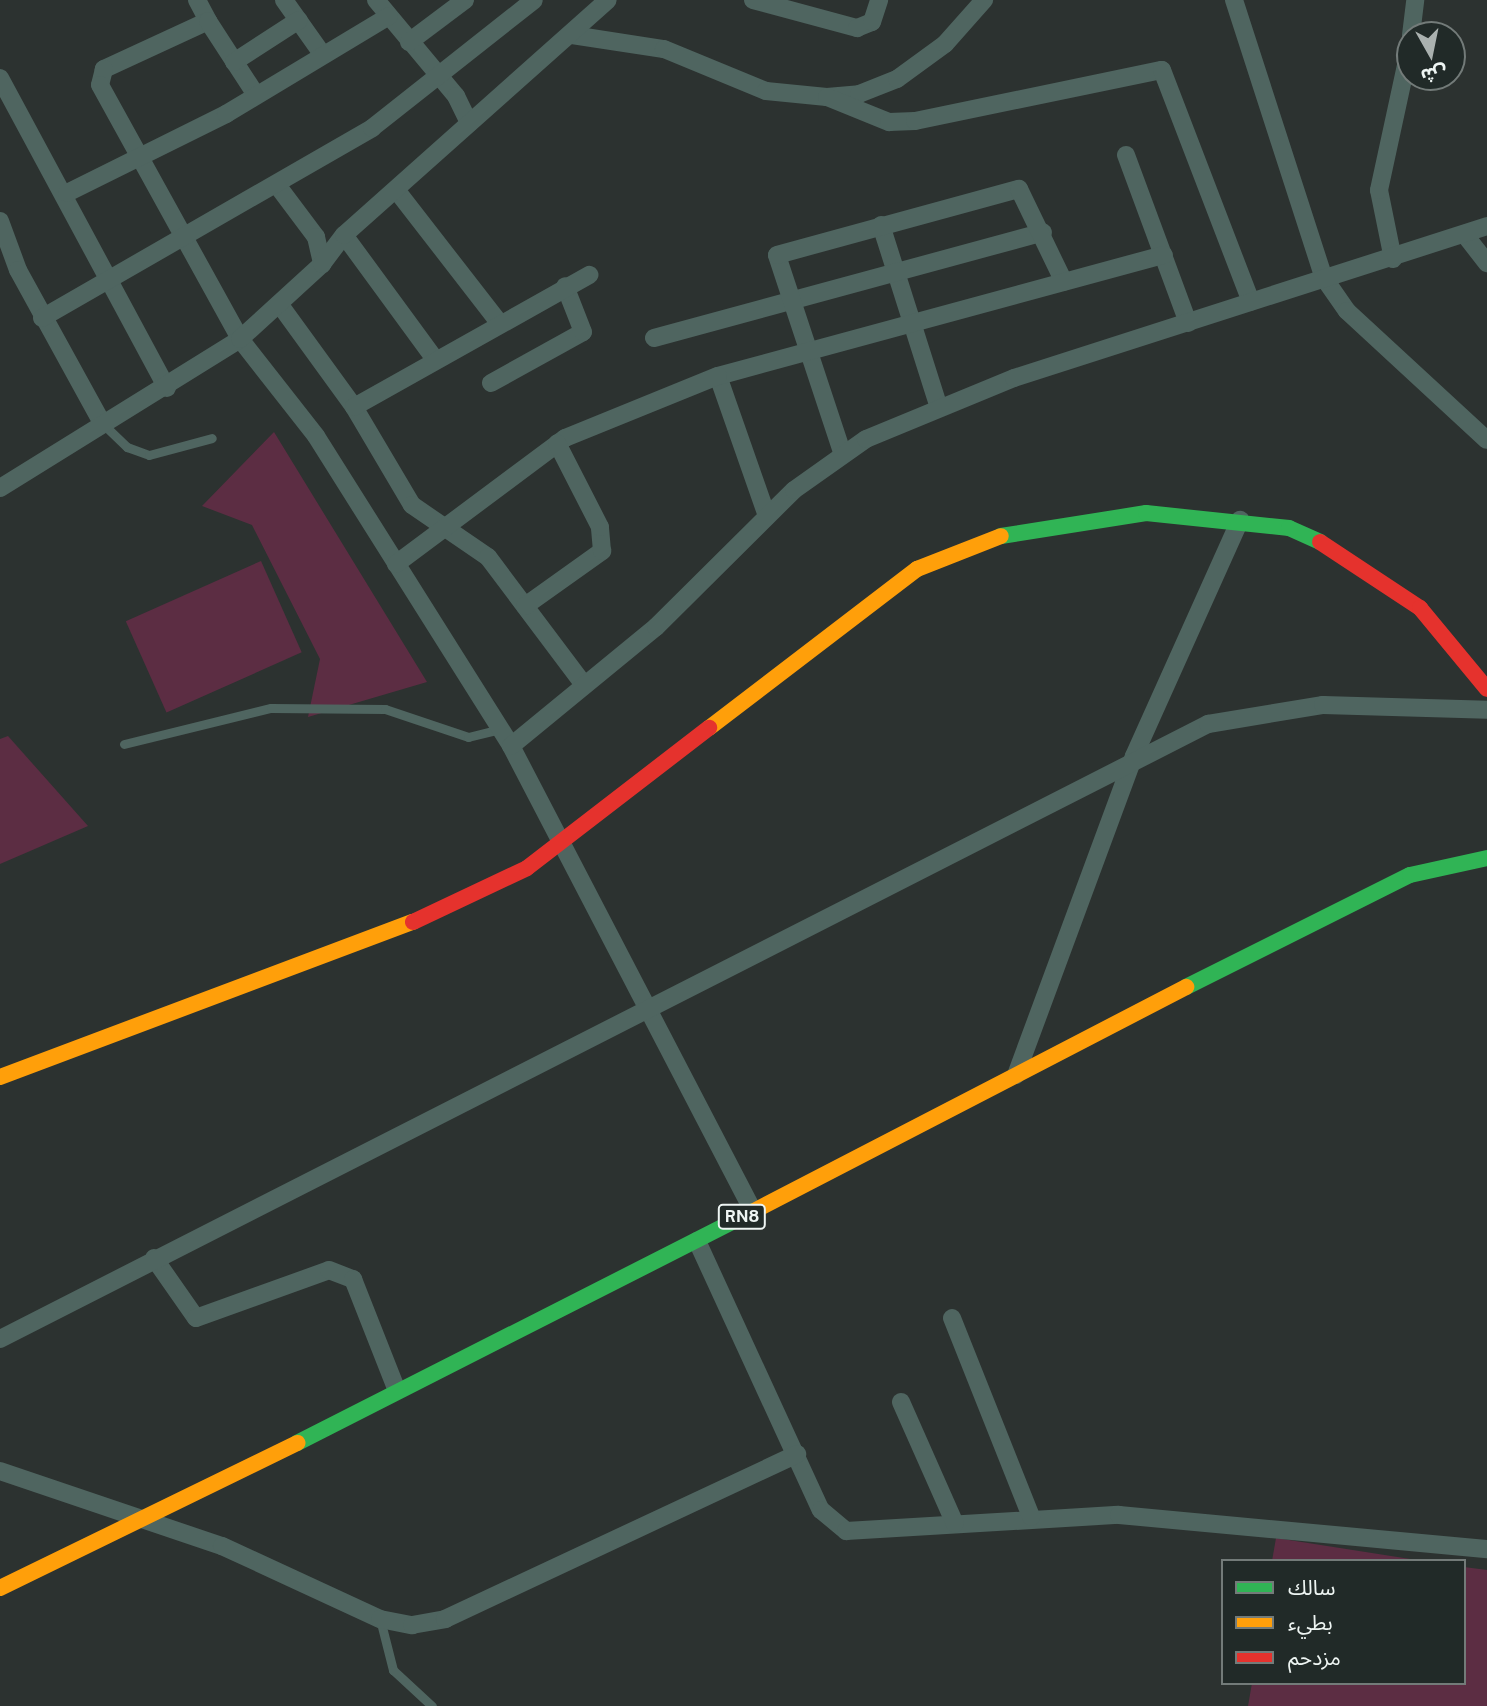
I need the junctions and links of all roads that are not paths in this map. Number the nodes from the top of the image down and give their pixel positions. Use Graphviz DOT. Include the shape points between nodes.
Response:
graph roads {
  1 [pos="197,0"];
  2 [pos="284,0"];
  3 [pos="465,0"];
  4 [pos="534,0"];
  5 [pos="608,0"];
  6 [pos="753,0"];
  7 [pos="879,0"];
  8 [pos="984,0"];
  9 [pos="1234,0"];
  10 [pos="1415,0"];
  11 [pos="383,6"];
  12 [pos="299,20"];
  13 [pos="208,21"];
  14 [pos="1413,21"];
  15 [pos="572,35"];
  16 [pos="409,41"];
  17 [pos="323,55"];
  18 [pos="234,62"];
  19 [pos="0,78"];
  20 [pos="441,79"];
  21 [pos="1400,91"];
  22 [pos="256,96"];
  23 [pos="827,97"];
  24 [pos="469,123"];
  25 [pos="1126,155"];
  26 [pos="139,158"];
  27 [pos="277,185"];
  28 [pos="397,191"];
  29 [pos="67,193"];
  30 [pos="0,221"];
  31 [pos="881,225"];
  32 [pos="1487,226"];
  33 [pos="1043,232"];
  34 [pos="1465,235"];
  35 [pos="344,236"];
  36 [pos="185,238"];
  37 [pos="1164,255"];
  38 [pos="17,259"];
  39 [pos="1393,259"];
  40 [pos="1487,263"];
  41 [pos="322,264"];
  42 [pos="0,267"];
  43 [pos="896,273"];
  44 [pos="589,275"];
  45 [pos="1324,278"];
  46 [pos="113,280"];
  47 [pos="1064,282"];
  48 [pos="565,286"];
  49 [pos="788,302"];
  50 [pos="1251,302"];
  51 [pos="280,305"];
  52 [pos="42,318"];
  53 [pos="498,321"];
  54 [pos="912,323"];
  55 [pos="1188,323"];
  56 [pos="654,338"];
  57 [pos="240,339"];
  58 [pos="806,352"];
  59 [pos="434,358"];
  60 [pos="718,376"];
  61 [pos="491,383"];
  62 [pos="166,388"];
  63 [pos="354,407"];
  64 [pos="939,408"];
  65 [pos="102,423"];
  66 [pos="212,438"];
  67 [pos="1487,440"];
  68 [pos="557,443"];
  69 [pos="842,452"];
  70 [pos="0,488"];
  71 [pos="767,516"];
  72 [pos="1240,520"];
  73 [pos="444,525"];
  74 [pos="396,564"];
  75 [pos="525,606"];
  76 [pos="582,682"];
  77 [pos="1487,689"];
  78 [pos="1487,710"];
  79 [pos="500,729"];
  80 [pos="124,744"];
  81 [pos="511,746"];
  82 [pos="1135,756"];
  83 [pos="561,841"];
  84 [pos="1487,858"];
  85 [pos="644,1007"];
  86 [pos="1016,1076"];
  87 [pos="1,1079"];
  88 [pos="753,1211"];
  89 [pos="697,1241"];
  90 [pos="155,1258"];
  91 [pos="952,1318"];
  92 [pos="0,1339"];
  93 [pos="396,1388"];
  94 [pos="901,1402"];
  95 [pos="797,1454"];
  96 [pos="0,1471"];
  97 [pos="1031,1517"];
  98 [pos="146,1520"];
  99 [pos="955,1524"];
  100 [pos="1487,1549"];
  101 [pos="0,1588"];
  102 [pos="380,1619"];
  103 [pos="432,1706"];
  1 -- 13 [label="street"];
  2 -- 12 [label="street"];
  3 -- 16 [label="street"];
  4 -- 20 [label="street"];
  5 -- 15 [label="street"];
  6 -- 7 [label="street" via="857,28 872,22"];
  8 -- 23 [label="street" via="945,44 897,79 859,94"];
  9 -- 45 [label="street"];
  10 -- 14 [label="street"];
  11 -- 16 [label="street"];
  11 -- 17 [label="street"];
  12 -- 17 [label="street"];
  12 -- 18 [label="street"];
  13 -- 18 [label="street"];
  13 -- 26 [label="street" via="99,72"];
  15 -- 23 [label="street" via="664,49 766,91"];
  15 -- 24 [label="street"];
  16 -- 20 [label="street"];
  17 -- 22 [label="street"];
  18 -- 22 [label="street"];
  19 -- 29 [label="street"];
  20 -- 24 [label="street"];
  20 -- 27 [label="street"];
  21 -- 39 [label="street" via="1378,190"];
  22 -- 26 [label="street"];
  23 -- 50 [label="street" via="889,122 915,121 1162,70"];
  24 -- 28 [label="street"];
  25 -- 37 [label="street"];
  26 -- 29 [label="street"];
  26 -- 36 [label="street"];
  27 -- 36 [label="street"];
  27 -- 41 [label="street" via="316,237"];
  28 -- 35 [label="street"];
  28 -- 53 [label="street"];
  29 -- 46 [label="street"];
  30 -- 38 [label="street"];
  31 -- 33 [label="street" via="1012,188 1028,198"];
  31 -- 43 [label="street"];
  31 -- 49 [label="street" via="777,255"];
  32 -- 34 [label="street"];
  33 -- 43 [label="street"];
  33 -- 47 [label="street"];
  34 -- 39 [label="street"];
  34 -- 40 [label="street"];
  35 -- 41 [label="street"];
  35 -- 59 [label="street"];
  36 -- 46 [label="street"];
  36 -- 57 [label="street"];
  37 -- 47 [label="street"];
  37 -- 55 [label="street"];
  38 -- 42 [label="street"];
  38 -- 52 [label="street"];
  39 -- 45 [label="street"];
  41 -- 51 [label="street"];
  43 -- 49 [label="street"];
  43 -- 54 [label="street"];
  44 -- 48 [label="street"];
  45 -- 50 [label="street"];
  45 -- 67 [label="street" via="1347,311"];
  46 -- 52 [label="street"];
  46 -- 62 [label="street"];
  47 -- 54 [label="street"];
  48 -- 53 [label="street"];
  48 -- 61 [label="street" via="580,336"];
  49 -- 56 [label="street"];
  49 -- 58 [label="street"];
  50 -- 55 [label="street"];
  51 -- 57 [label="street"];
  51 -- 63 [label="street"];
  52 -- 65 [label="street"];
  53 -- 59 [label="street"];
  54 -- 58 [label="street"];
  54 -- 64 [label="street"];
  55 -- 64 [label="street"];
  57 -- 62 [label="street"];
  57 -- 74 [label="street" via="316,436"];
  58 -- 60 [label="street"];
  58 -- 69 [label="street"];
  59 -- 63 [label="street"];
  60 -- 68 [label="street"];
  60 -- 71 [label="street"];
  62 -- 65 [label="street"];
  63 -- 73 [label="street" via="412,505"];
  64 -- 69 [label="street"];
  65 -- 66 [label="lane" via="127,447 149,455"];
  65 -- 70 [label="street"];
  68 -- 73 [label="street"];
  68 -- 75 [label="street" via="600,527 602,551"];
  69 -- 71 [label="street"];
  71 -- 76 [label="street" via="656,627"];
  72 -- 77 [label="street" via="1289,527 1380,579 1420,608"];
  72 -- 82 [label="street"];
  72 -- 83 [label="street" via="1080,516 962,547 916,569 849,617"];
  73 -- 74 [label="street"];
  73 -- 75 [label="street" via="488,557"];
  74 -- 79 [label="street"];
  75 -- 76 [label="street"];
  76 -- 81 [label="street"];
  78 -- 82 [label="street" via="1336,705 1256,713 1208,724"];
  79 -- 80 [label="lane" via="468,737 385,709 271,708"];
  79 -- 81 [label="street"];
  81 -- 83 [label="street"];
  82 -- 85 [label="street"];
  82 -- 86 [label="street"];
  83 -- 85 [label="street"];
  83 -- 87 [label="street" via="495,886 362,945"];
  84 -- 86 [label="street, RN8" via="1409,875"];
  85 -- 88 [label="street"];
  85 -- 90 [label="street"];
  86 -- 88 [label="street, RN8"];
  88 -- 89 [label="street, RN8"];
  89 -- 93 [label="street, RN8"];
  89 -- 95 [label="street"];
  90 -- 92 [label="street"];
  90 -- 93 [label="street" via="196,1318 328,1270 353,1279"];
  91 -- 97 [label="street"];
  93 -- 98 [label="street, RN8"];
  94 -- 99 [label="street"];
  95 -- 99 [label="street" via="821,1510 846,1531"];
  95 -- 102 [label="street" via="445,1619 412,1625"];
  96 -- 98 [label="street"];
  97 -- 99 [label="street"];
  97 -- 100 [label="street" via="1119,1515"];
  98 -- 101 [label="street, RN8"];
  98 -- 102 [label="street" via="222,1546"];
  102 -- 103 [label="lane" via="393,1670"];
}
